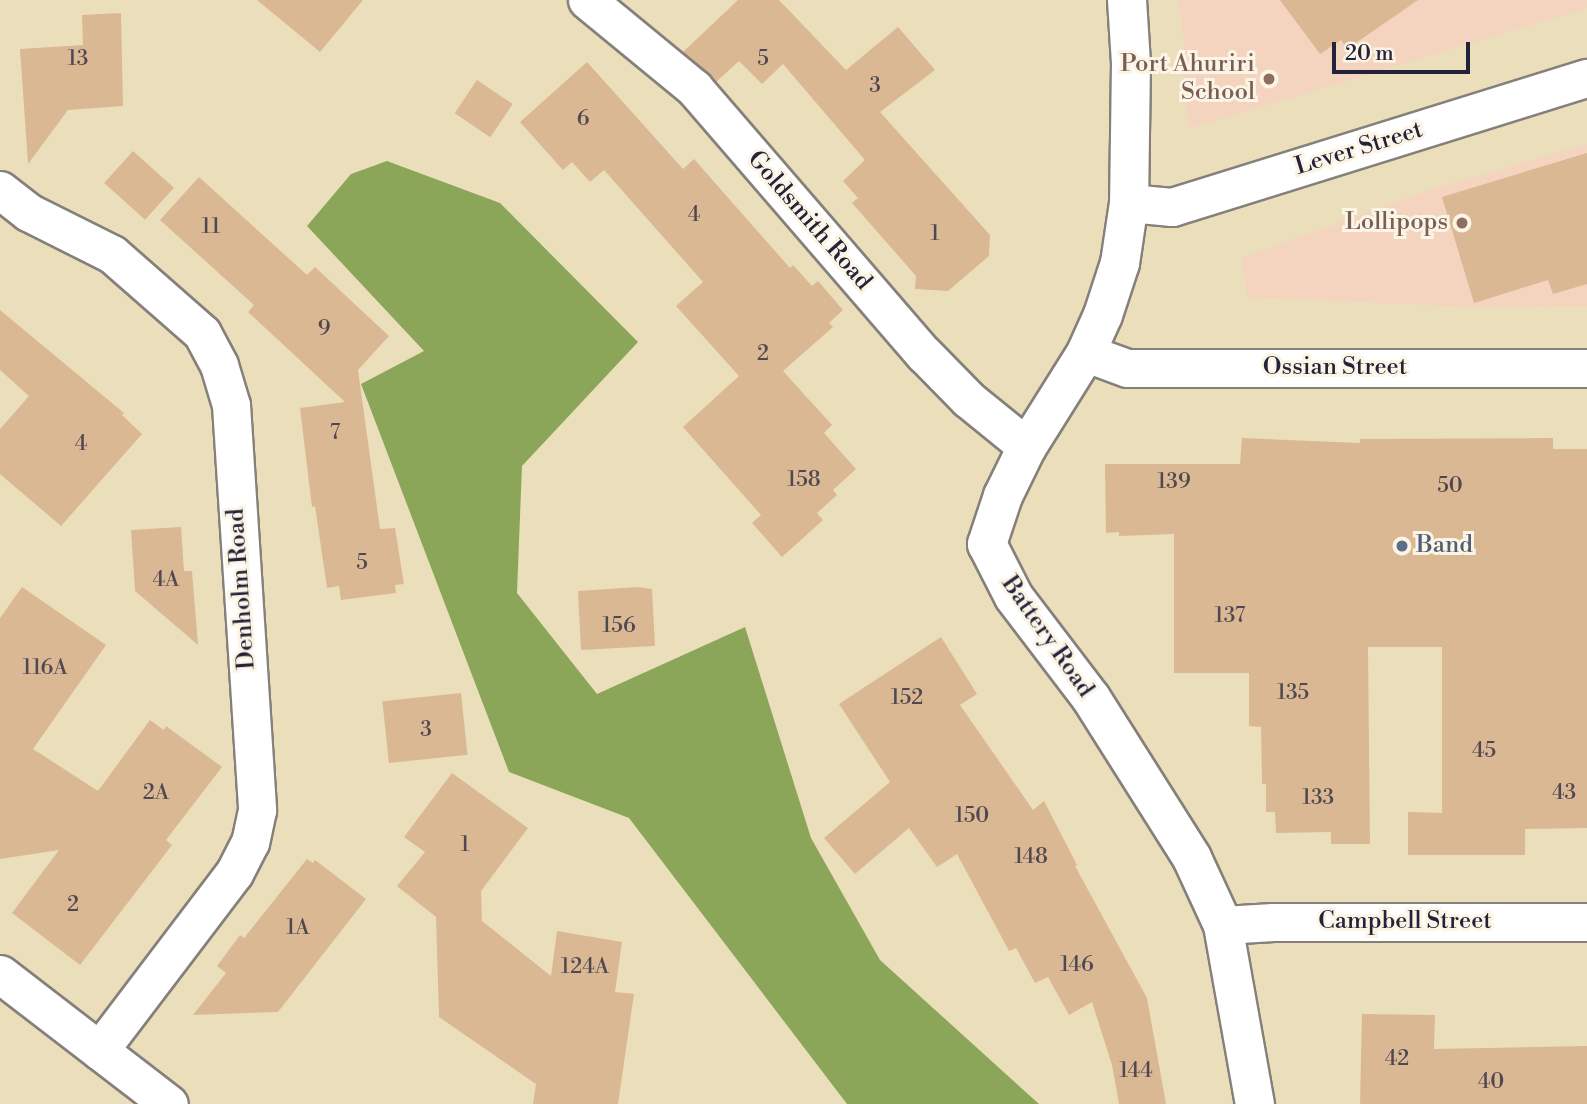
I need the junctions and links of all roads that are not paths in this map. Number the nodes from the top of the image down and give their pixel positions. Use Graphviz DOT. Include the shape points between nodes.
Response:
graph roads {
  1 [pos="587,0"];
  2 [pos="1127,0"];
  3 [pos="1587,78"];
  4 [pos="0,190"];
  5 [pos="1129,203"];
  6 [pos="1086,353"];
  7 [pos="1587,369"];
  8 [pos="1027,447"];
  9 [pos="1587,922"];
  10 [pos="1223,925"];
  11 [pos="0,974"];
  12 [pos="99,1051"];
  13 [pos="169,1104"];
  14 [pos="1255,1104"];
  1 -- 8 [label="street, Goldsmith Road" via="694,88 925,354 968,399"];
  2 -- 5 [label="street, Battery Road"];
  3 -- 5 [label="street, Lever Street" via="1172,207"];
  4 -- 12 [label="street, Denholm Road" via="28,212 112,254 201,333 219,365 231,405 257,810 250,842 234,873"];
  5 -- 6 [label="street, Battery Road" via="1120,263"];
  6 -- 7 [label="street, Ossian Street" via="1127,368"];
  6 -- 8 [label="street, Battery Road"];
  8 -- 10 [label="street, Battery Road" via="1003,496 987,544 1014,597 1091,698 1192,858"];
  9 -- 10 [label="street, Campbell Street"];
  10 -- 14 [label="street, Battery Road"];
  11 -- 12 [label="street"];
  12 -- 13 [label="street"];
}
